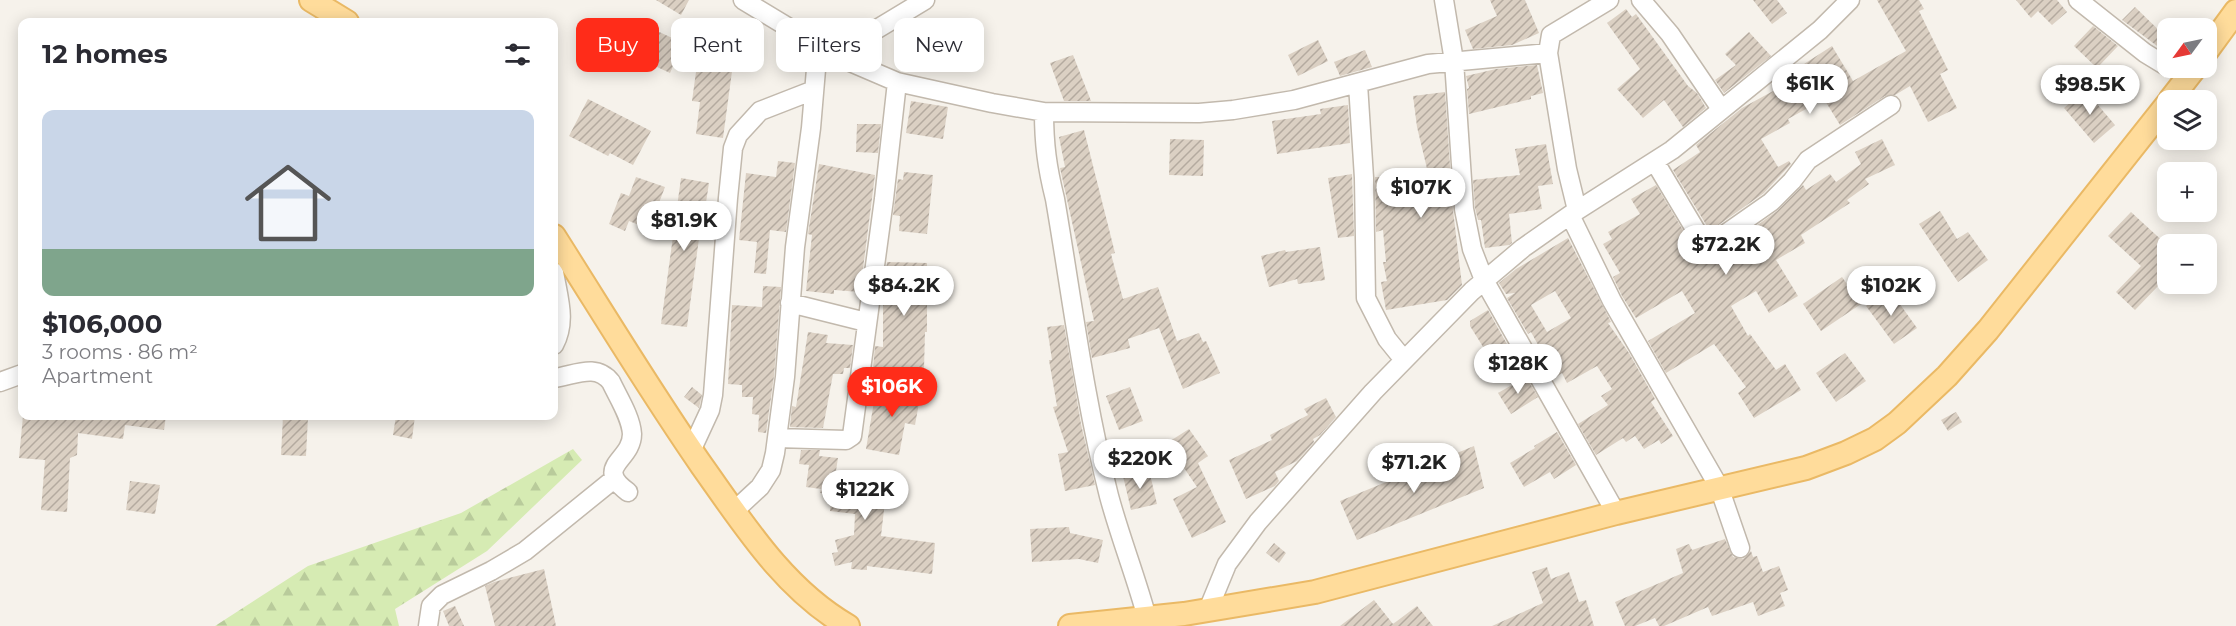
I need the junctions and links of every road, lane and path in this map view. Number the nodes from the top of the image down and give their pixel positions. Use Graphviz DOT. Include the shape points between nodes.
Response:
graph roads {
  1 [pos="311,0"];
  2 [pos="743,0"];
  3 [pos="925,0"];
  4 [pos="1444,0"];
  5 [pos="1609,0"];
  6 [pos="1641,0"];
  7 [pos="1850,0"];
  8 [pos="2078,0"];
  9 [pos="2236,11"];
  10 [pos="340,18"];
  11 [pos="776,20"];
  12 [pos="882,26"];
  13 [pos="2217,37"];
  14 [pos="1548,53"];
  15 [pos="2157,59"];
  16 [pos="1454,61"];
  17 [pos="816,72"];
  18 [pos="874,72"];
  19 [pos="897,82"];
  20 [pos="1358,84"];
  21 [pos="814,90"];
  22 [pos="1891,105"];
  23 [pos="1721,109"];
  24 [pos="1044,112"];
  25 [pos="2157,117"];
  26 [pos="1655,162"];
  27 [pos="1573,212"];
  28 [pos="558,242"];
  29 [pos="1484,280"];
  30 [pos="558,299"];
  31 [pos="790,303"];
  32 [pos="866,322"];
  33 [pos="558,336"];
  34 [pos="1387,339"];
  35 [pos="1420,345"];
  36 [pos="1404,360"];
  37 [pos="18,375"];
  38 [pos="1388,375"];
  39 [pos="558,377"];
  40 [pos="0,382"];
  41 [pos="777,438"];
  42 [pos="691,451"];
  43 [pos="614,479"];
  44 [pos="1719,487"];
  45 [pos="628,492"];
  46 [pos="733,512"];
  47 [pos="1616,513"];
  48 [pos="1740,548"];
  49 [pos="1208,610"];
  50 [pos="1147,618"];
  51 [pos="1182,620"];
  52 [pos="428,626"];
  53 [pos="848,626"];
  54 [pos="1070,626"];
  1 -- 10 [label="main road"];
  2 -- 11 [label="street"];
  3 -- 12 [label="street"];
  4 -- 16 [label="street"];
  5 -- 14 [label="street" via="1551,35"];
  6 -- 23 [label="street" via="1670,34"];
  7 -- 23 [label="street" via="1820,30"];
  8 -- 15 [label="street"];
  9 -- 13 [label="main road"];
  14 -- 16 [label="street"];
  14 -- 27 [label="street"];
  16 -- 20 [label="street" via="1428,64"];
  16 -- 29 [label="street" via="1464,209 1472,249"];
  17 -- 21 [label="street"];
  18 -- 19 [label="street"];
  19 -- 24 [label="street"];
  19 -- 32 [label="street"];
  20 -- 24 [label="street" via="1233,110"];
  20 -- 34 [label="street" via="1366,298"];
  21 -- 31 [label="street"];
  21 -- 42 [label="street" via="760,111 738,135 733,148 713,395"];
  22 -- 26 [label="street" via="1808,159 1771,202 1711,244 1701,239"];
  23 -- 26 [label="street"];
  24 -- 50 [label="street" via="1045,157 1091,417 1109,495"];
  25 -- 44 [label="main road" via="1988,330 1897,423 1875,439 1806,468"];
  26 -- 27 [label="street"];
  27 -- 29 [label="street"];
  27 -- 44 [label="street" via="1612,301"];
  28 -- 42 [label="main road"];
  29 -- 35 [label="street"];
  29 -- 47 [label="street"];
  30 -- 33 [label="street"];
  31 -- 32 [label="street"];
  31 -- 41 [label="street"];
  32 -- 41 [label="street" via="852,436 846,440"];
  34 -- 35 [label="street"];
  34 -- 36 [label="street"];
  34 -- 38 [label="street"];
  35 -- 36 [label="street"];
  36 -- 38 [label="street"];
  37 -- 40 [label="street"];
  38 -- 49 [label="street" via="1258,522 1227,564"];
  39 -- 43 [label="street" via="597,371 611,382 632,430 630,444 613,470"];
  41 -- 46 [label="street" via="771,470 760,487"];
  42 -- 46 [label="main road"];
  43 -- 45 [label="street"];
  43 -- 52 [label="street" via="508,562 442,595 431,606"];
  44 -- 47 [label="main road"];
  44 -- 48 [label="street"];
  46 -- 53 [label="main road" via="798,590"];
  47 -- 49 [label="main road" via="1315,592"];
  49 -- 51 [label="main road"];
  50 -- 51 [label="main road"];
  50 -- 54 [label="main road"];
}
